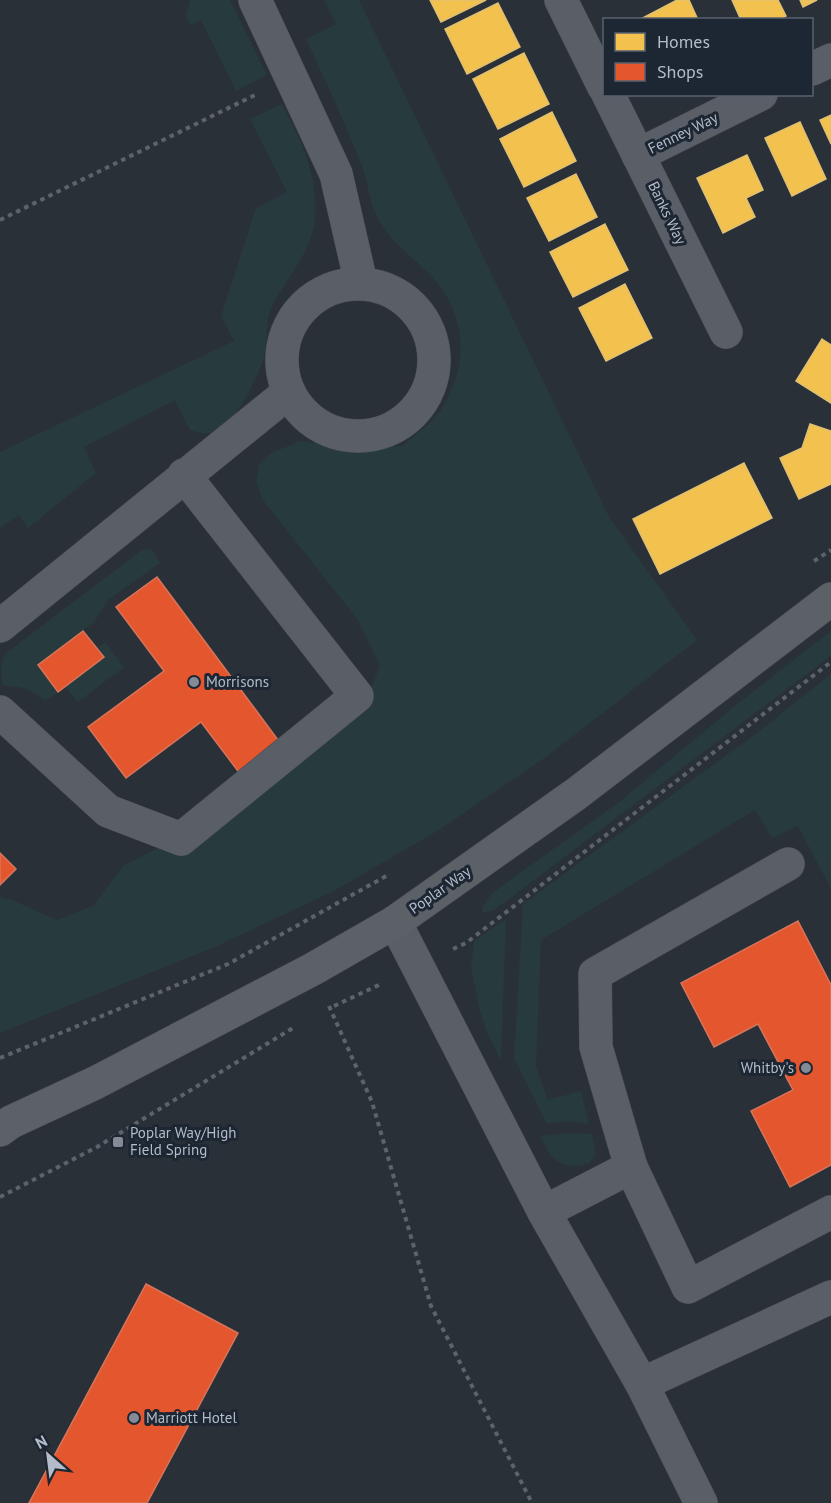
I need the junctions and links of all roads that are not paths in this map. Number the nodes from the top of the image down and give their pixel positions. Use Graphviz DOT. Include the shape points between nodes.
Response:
graph roads {
  1 [pos="255,0"];
  2 [pos="561,0"];
  3 [pos="831,60"];
  4 [pos="813,69"];
  5 [pos="603,85"];
  6 [pos="609,96"];
  7 [pos="756,96"];
  8 [pos="638,155"];
  9 [pos="361,283"];
  10 [pos="726,332"];
  11 [pos="289,392"];
  12 [pos="184,475"];
  13 [pos="831,599"];
  14 [pos="0,626"];
  15 [pos="0,712"];
  16 [pos="788,864"];
  17 [pos="395,922"];
  18 [pos="4,1125"];
  19 [pos="631,1167"];
  20 [pos="544,1212"];
  21 [pos="831,1212"];
  22 [pos="831,1298"];
  23 [pos="642,1384"];
  24 [pos="701,1503"];
  1 -- 9 [label="street" via="336,174"];
  2 -- 5 [label="street"];
  3 -- 4 [label="street"];
  6 -- 8 [label="street, Banks Way"];
  7 -- 8 [label="street, Fenney Way"];
  8 -- 10 [label="street, Banks Way"];
  9 -- 11 [label="street" via="339,285 314,297 296,316 284,339 282,366"];
  9 -- 11 [label="street" via="387,289 410,303 427,327 434,353 432,379 425,396 409,417 386,431 360,436 333,432 310,420"];
  11 -- 12 [label="street"];
  12 -- 14 [label="street"];
  12 -- 15 [label="street" via="357,696 181,839 108,811"];
  13 -- 17 [label="main road, Poplar Way" via="576,794"];
  16 -- 19 [label="street" via="595,974 596,1047"];
  17 -- 18 [label="main road, Poplar Way" via="95,1083"];
  17 -- 20 [label="street"];
  19 -- 20 [label="street"];
  19 -- 21 [label="street" via="688,1287"];
  20 -- 23 [label="street"];
  22 -- 23 [label="street"];
  23 -- 24 [label="street"];
}
